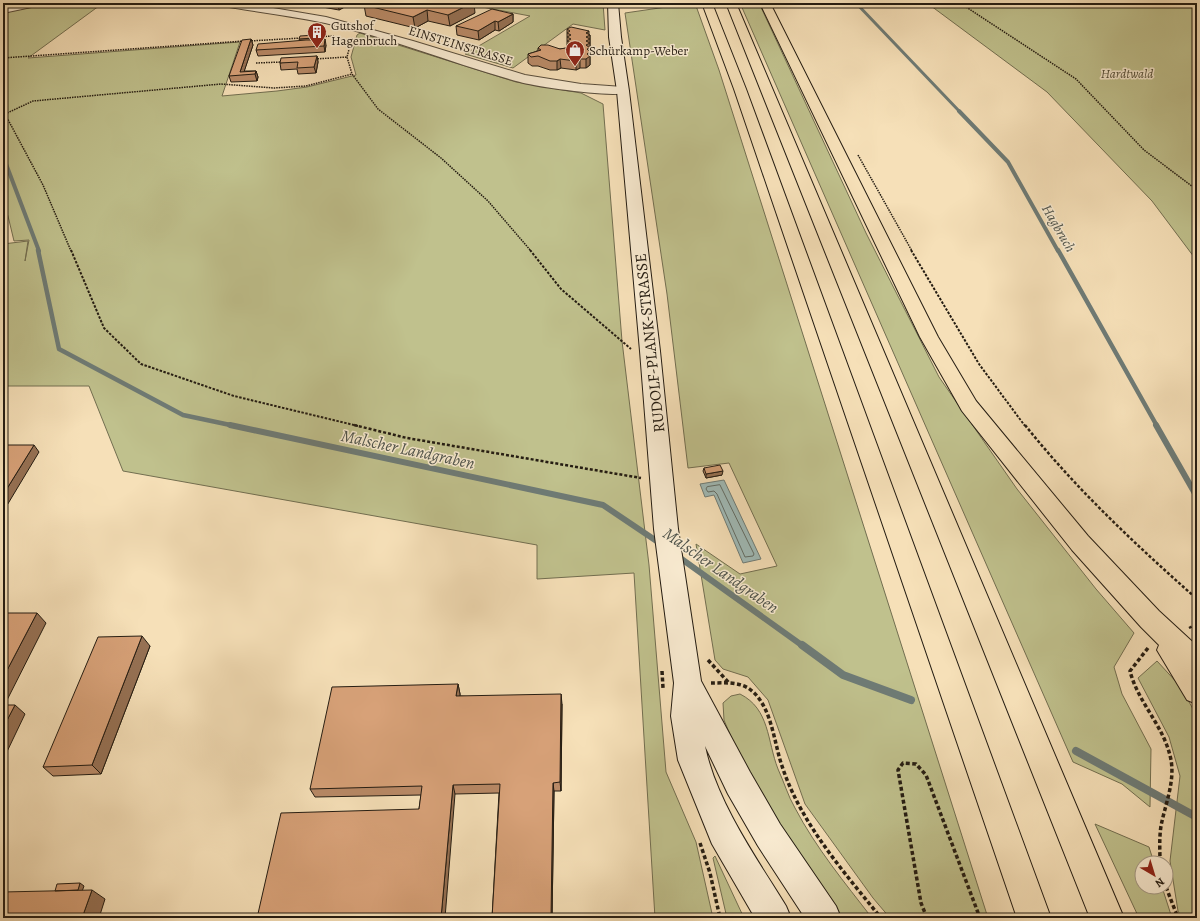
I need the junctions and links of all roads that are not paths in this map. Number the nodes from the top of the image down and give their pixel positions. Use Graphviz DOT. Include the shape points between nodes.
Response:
graph roads {
  1 [pos="37,3"];
  2 [pos="223,3"];
  3 [pos="613,3"];
  4 [pos="707,3"];
  5 [pos="731,3"];
  6 [pos="765,3"];
  7 [pos="3,10"];
  8 [pos="623,91"];
  9 [pos="1150,619"];
  10 [pos="1197,663"];
  11 [pos="688,683"];
  12 [pos="1197,691"];
  13 [pos="770,915"];
  14 [pos="824,918"];
  15 [pos="1034,918"];
  16 [pos="1107,918"];
  1 -- 7 [label="main road"];
  2 -- 8 [label="main road, EINSTEINSTRASSE" via="319,19 523,78 581,88"];
  3 -- 8 [label="main road, RUDOLF-PLANK-STRASSE"];
  4 -- 15 [label="main road"];
  5 -- 16 [label="main road"];
  6 -- 9 [label="main road" via="929,337 969,406 1080,543"];
  8 -- 11 [label="main road, RUDOLF-PLANK-STRASSE" via="666,529"];
  9 -- 10 [label="main road"];
  9 -- 12 [label="main road"];
  11 -- 13 [label="main road, RUDOLF-PLANK-STRASSE" via="685,716 693,760 723,833"];
  11 -- 14 [label="main road, RUDOLF-PLANK-STRASSE" via="739,783 769,835"];
}
